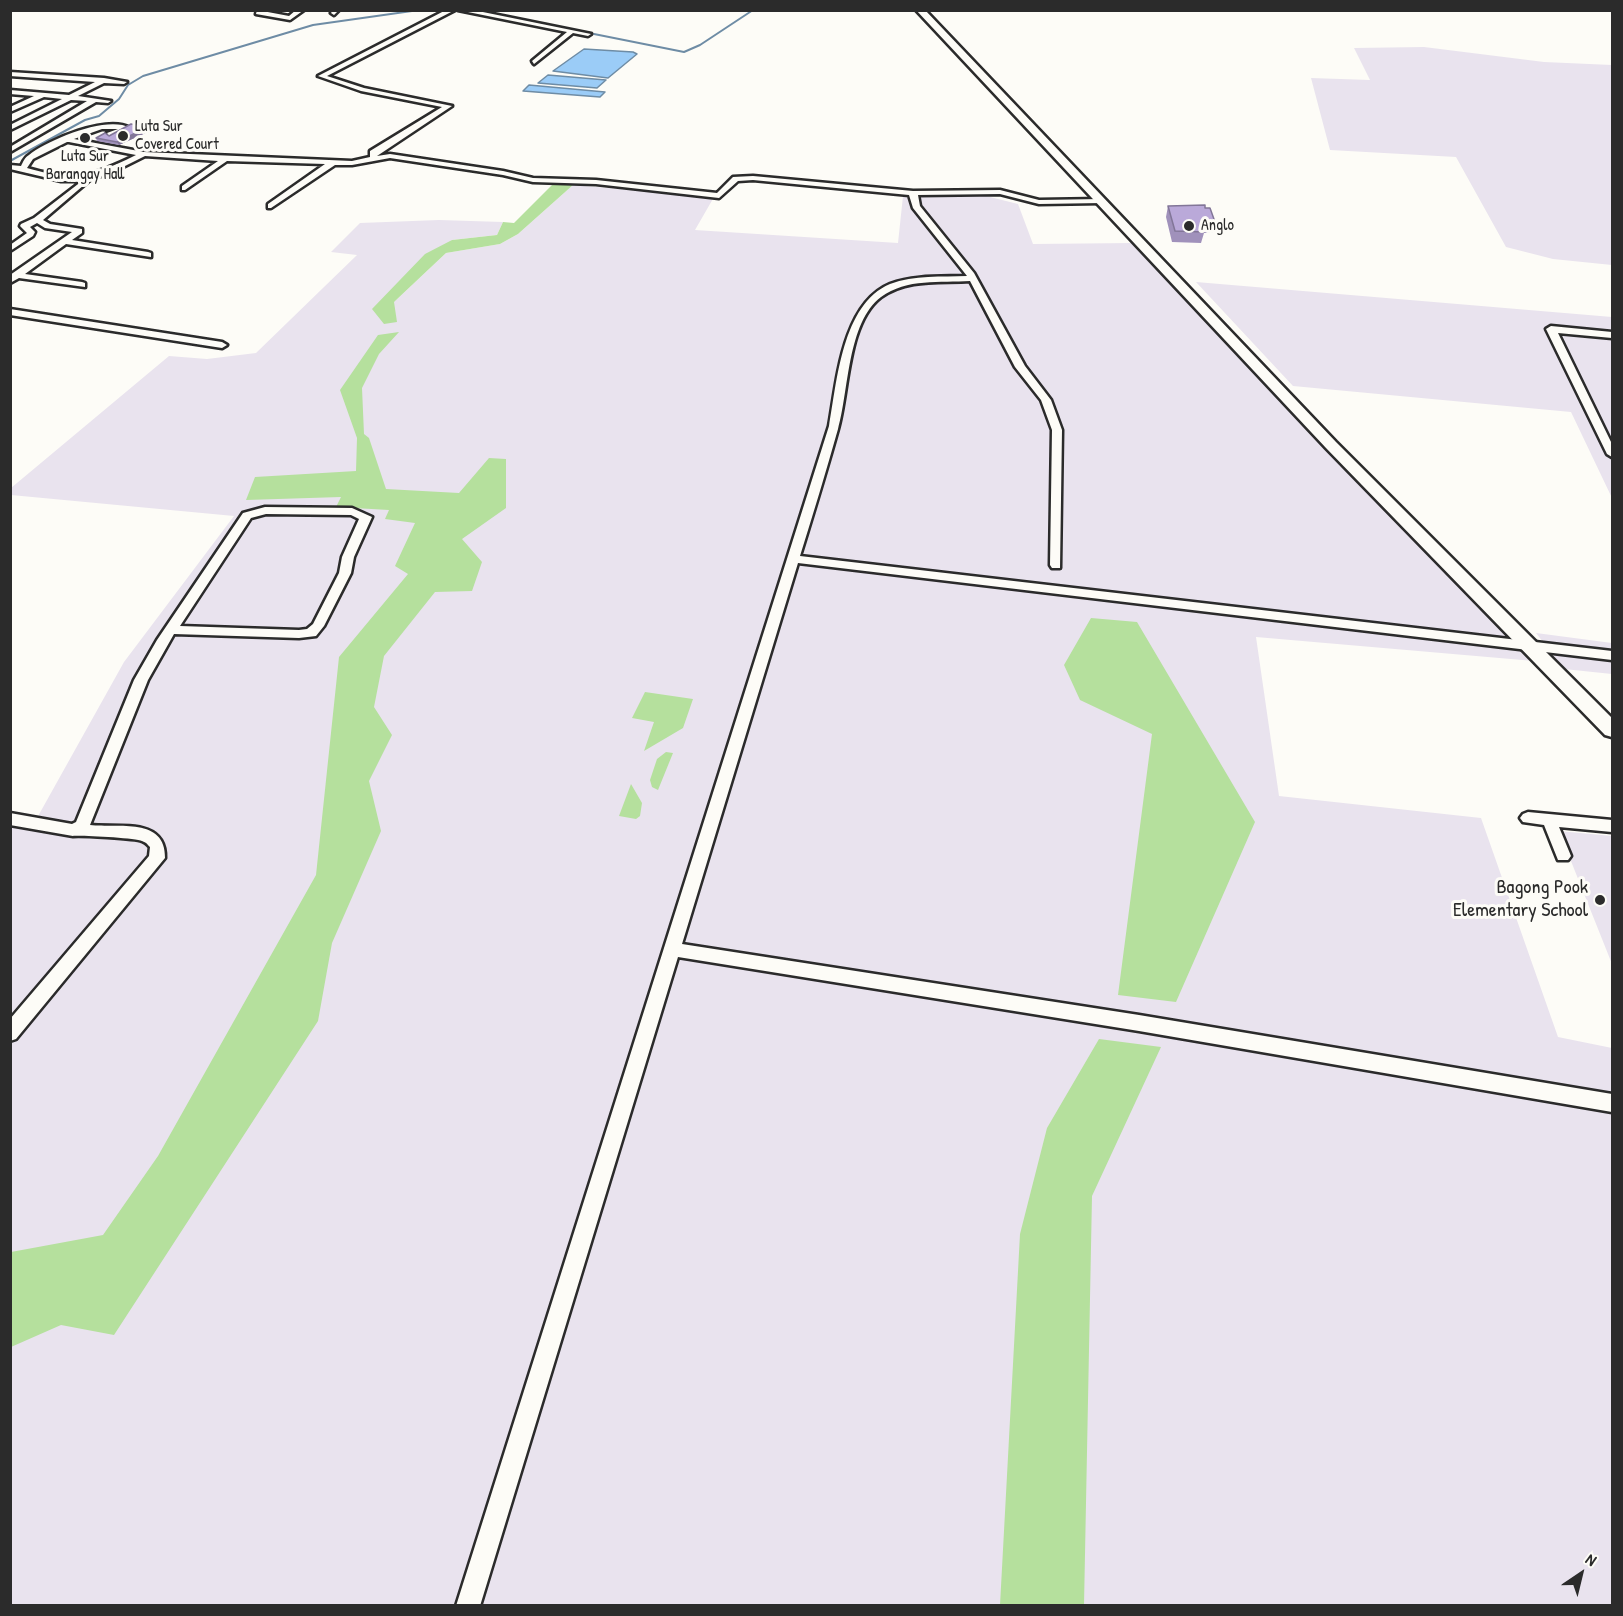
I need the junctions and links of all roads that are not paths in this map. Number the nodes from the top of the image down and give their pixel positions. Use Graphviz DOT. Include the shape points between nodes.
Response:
graph roads {
  1 [pos="261,10"];
  2 [pos="301,10"];
  3 [pos="452,10"];
  4 [pos="461,10"];
  5 [pos="920,10"];
  6 [pos="572,31"];
  7 [pos="588,33"];
  8 [pos="534,62"];
  9 [pos="12,75"];
  10 [pos="45,76"];
  11 [pos="78,78"];
  12 [pos="105,80"];
  13 [pos="124,82"];
  14 [pos="10,92"];
  15 [pos="44,95"];
  16 [pos="72,98"];
  17 [pos="94,100"];
  18 [pos="108,101"];
  19 [pos="10,110"];
  20 [pos="10,128"];
  21 [pos="110,135"];
  22 [pos="69,140"];
  23 [pos="10,150"];
  24 [pos="144,154"];
  25 [pos="375,158"];
  26 [pos="225,159"];
  27 [pos="334,162"];
  28 [pos="10,167"];
  29 [pos="24,167"];
  30 [pos="88,180"];
  31 [pos="185,188"];
  32 [pos="913,193"];
  33 [pos="1101,201"];
  34 [pos="270,206"];
  35 [pos="37,220"];
  36 [pos="64,241"];
  37 [pos="10,249"];
  38 [pos="148,255"];
  39 [pos="14,277"];
  40 [pos="973,278"];
  41 [pos="82,285"];
  42 [pos="10,312"];
  43 [pos="1612,335"];
  44 [pos="1556,340"];
  45 [pos="222,345"];
  46 [pos="1612,345"];
  47 [pos="1612,454"];
  48 [pos="794,559"];
  49 [pos="1056,565"];
  50 [pos="171,630"];
  51 [pos="1527,645"];
  52 [pos="1612,655"];
  53 [pos="1612,730"];
  54 [pos="1528,818"];
  55 [pos="10,819"];
  56 [pos="1549,820"];
  57 [pos="1612,826"];
  58 [pos="79,828"];
  59 [pos="1563,856"];
  60 [pos="671,949"];
  61 [pos="10,1032"];
  62 [pos="1612,1103"];
  63 [pos="468,1605"];
  1 -- 2 [label="street" via="258,14 290,18"];
  3 -- 25 [label="street" via="321,76 363,90 448,106 373,153"];
  4 -- 6 [label="street"];
  5 -- 33 [label="street"];
  6 -- 7 [label="street"];
  6 -- 8 [label="street"];
  9 -- 10 [label="street"];
  10 -- 11 [label="street"];
  10 -- 14 [label="street"];
  11 -- 12 [label="street"];
  11 -- 15 [label="street"];
  12 -- 13 [label="street"];
  12 -- 16 [label="street"];
  14 -- 15 [label="street"];
  15 -- 16 [label="street"];
  15 -- 19 [label="street"];
  16 -- 17 [label="street"];
  16 -- 20 [label="street"];
  17 -- 18 [label="street"];
  17 -- 23 [label="street"];
  21 -- 22 [label="street" via="126,128 106,126"];
  22 -- 24 [label="street"];
  22 -- 29 [label="street" via="30,157"];
  24 -- 26 [label="street"];
  24 -- 30 [label="street"];
  25 -- 27 [label="street"];
  25 -- 32 [label="street" via="390,156 444,163 533,180 596,182 719,196 741,178"];
  26 -- 27 [label="street"];
  26 -- 31 [label="street"];
  27 -- 34 [label="street"];
  28 -- 29 [label="street"];
  29 -- 30 [label="street" via="46,177"];
  30 -- 35 [label="street"];
  32 -- 33 [label="street" via="996,192 1039,202"];
  32 -- 40 [label="street" via="916,206"];
  33 -- 51 [label="street"];
  35 -- 36 [label="street" via="48,226 79,231"];
  35 -- 37 [label="street" via="24,226 30,234"];
  36 -- 38 [label="street"];
  36 -- 39 [label="street"];
  39 -- 41 [label="street"];
  40 -- 48 [label="street" via="891,287 870,302 858,320 834,426"];
  40 -- 49 [label="street" via="1010,351 1053,415 1057,430"];
  42 -- 45 [label="street"];
  43 -- 44 [label="street" via="1551,329"];
  44 -- 46 [label="street"];
  44 -- 47 [label="street"];
  48 -- 51 [label="street"];
  48 -- 60 [label="street"];
  50 -- 50 [label="street" via="249,515 264,510 288,510 355,512 366,517 344,575 313,632"];
  50 -- 58 [label="street" via="141,680 84,824"];
  51 -- 52 [label="street"];
  51 -- 53 [label="street"];
  54 -- 56 [label="street"];
  55 -- 58 [label="street"];
  56 -- 57 [label="street"];
  56 -- 59 [label="street"];
  58 -- 61 [label="street" via="94,833 144,834 156,842 157,858"];
  60 -- 62 [label="street"];
  60 -- 63 [label="street"];
}
